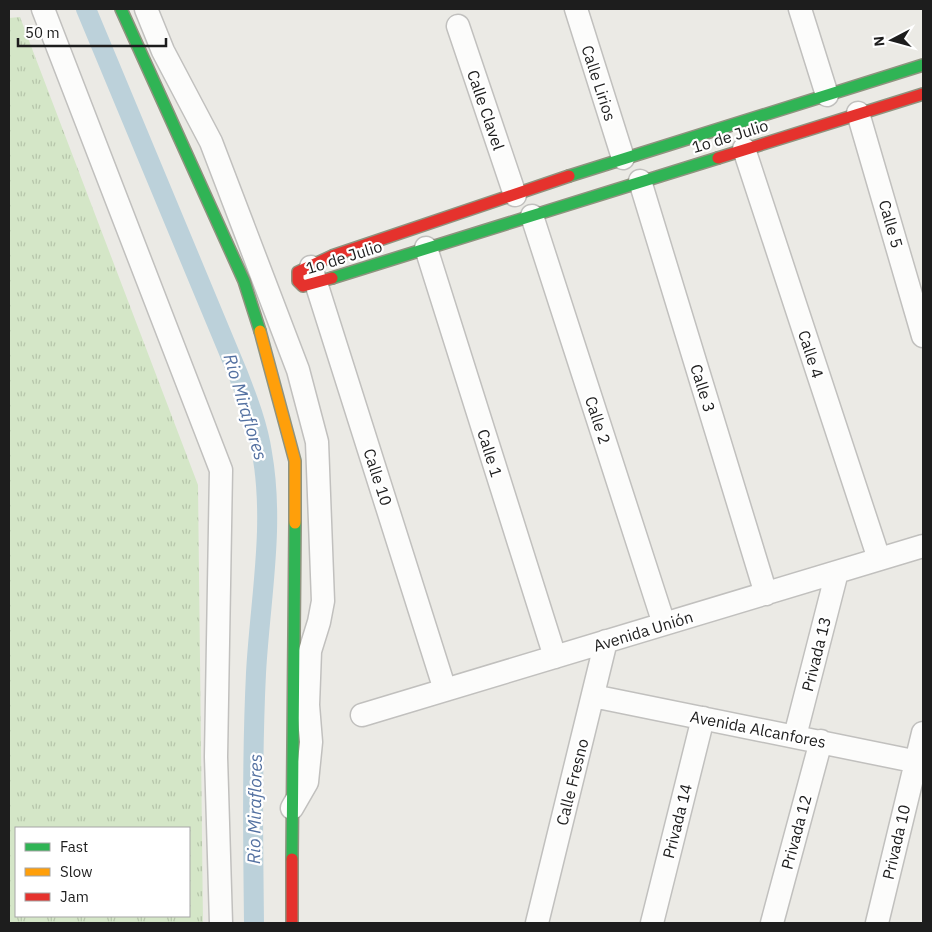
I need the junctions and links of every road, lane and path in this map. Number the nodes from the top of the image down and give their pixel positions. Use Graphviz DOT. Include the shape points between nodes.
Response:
graph roads {
  1 [pos="43,9"];
  2 [pos="121,9"];
  3 [pos="146,9"];
  4 [pos="576,9"];
  5 [pos="800,9"];
  6 [pos="458,26"];
  7 [pos="923,65"];
  8 [pos="923,94"];
  9 [pos="827,95"];
  10 [pos="858,113"];
  11 [pos="744,149"];
  12 [pos="623,158"];
  13 [pos="640,182"];
  14 [pos="515,195"];
  15 [pos="532,216"];
  16 [pos="426,248"];
  17 [pos="314,274"];
  18 [pos="923,336"];
  19 [pos="923,546"];
  20 [pos="879,559"];
  21 [pos="837,572"];
  22 [pos="766,594"];
  23 [pos="664,624"];
  24 [pos="606,642"];
  25 [pos="555,657"];
  26 [pos="445,690"];
  27 [pos="593,696"];
  28 [pos="362,715"];
  29 [pos="703,718"];
  30 [pos="923,733"];
  31 [pos="795,736"];
  32 [pos="821,741"];
  33 [pos="919,762"];
  34 [pos="292,808"];
  35 [pos="221,923"];
  36 [pos="292,923"];
  37 [pos="537,923"];
  38 [pos="652,923"];
  39 [pos="772,923"];
  40 [pos="877,923"];
  1 -- 35 [label="street" via="221,470 216,756"];
  2 -- 34 [label="street" via="244,281 295,461"];
  3 -- 34 [label="street" via="163,51 211,142 298,370 317,442 323,601 310,651 308,705 312,742 307,782"];
  4 -- 12 [label="street, Calle Lirios"];
  5 -- 9 [label="street"];
  6 -- 14 [label="street, Calle Clavel"];
  7 -- 9 [label="street, 1o de Julio"];
  8 -- 10 [label="street, 1o de Julio"];
  9 -- 12 [label="street, 1o de Julio"];
  10 -- 11 [label="street, 1o de Julio"];
  10 -- 18 [label="street, Calle 5"];
  11 -- 13 [label="street, 1o de Julio"];
  11 -- 20 [label="street, Calle 4"];
  12 -- 14 [label="street, 1o de Julio"];
  13 -- 15 [label="street, 1o de Julio"];
  13 -- 22 [label="street, Calle 3"];
  14 -- 17 [label="street, 1o de Julio"];
  15 -- 16 [label="street, 1o de Julio"];
  15 -- 23 [label="street, Calle 2"];
  16 -- 17 [label="street, 1o de Julio"];
  16 -- 25 [label="street, Calle 1"];
  17 -- 26 [label="street, Calle 10"];
  19 -- 20 [label="street, Avenida Unión"];
  20 -- 21 [label="street, Avenida Unión"];
  21 -- 22 [label="street, Avenida Unión"];
  21 -- 31 [label="street, Privada 13"];
  22 -- 23 [label="street, Avenida Unión"];
  23 -- 24 [label="street, Avenida Unión"];
  24 -- 25 [label="street, Avenida Unión"];
  24 -- 27 [label="street, Calle Fresno"];
  25 -- 26 [label="street, Avenida Unión"];
  26 -- 28 [label="street, Avenida Unión"];
  27 -- 29 [label="street, Avenida Alcanfores"];
  27 -- 37 [label="street, Calle Fresno"];
  29 -- 31 [label="street, Avenida Alcanfores"];
  29 -- 38 [label="street, Privada 14"];
  30 -- 33 [label="street, Privada 10"];
  31 -- 32 [label="street, Avenida Alcanfores"];
  32 -- 33 [label="street, Avenida Alcanfores"];
  32 -- 39 [label="street, Privada 12"];
  33 -- 40 [label="street, Privada 10"];
  34 -- 36 [label="street"];
}
